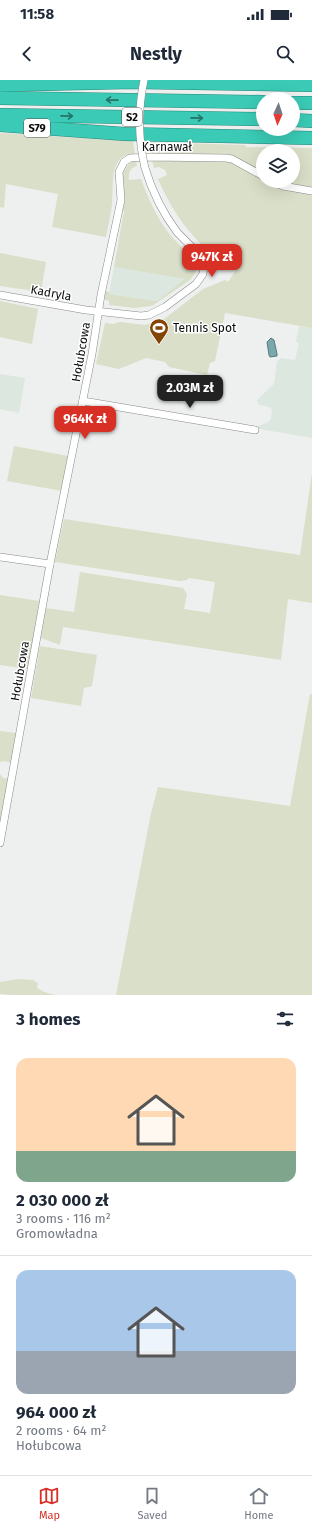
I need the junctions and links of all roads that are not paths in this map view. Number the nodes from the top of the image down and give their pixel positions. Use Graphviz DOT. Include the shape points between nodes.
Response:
graph roads {
  1 [pos="144,80"];
  2 [pos="0,85"];
  3 [pos="312,85"];
  4 [pos="0,98"];
  5 [pos="256,102"];
  6 [pos="300,103"];
  7 [pos="312,103"];
  8 [pos="0,115"];
  9 [pos="256,120"];
  10 [pos="300,120"];
  11 [pos="312,120"];
  12 [pos="0,126"];
  13 [pos="312,138"];
  14 [pos="256,172"];
  15 [pos="295,188"];
  16 [pos="312,191"];
  17 [pos="0,295"];
  18 [pos="100,310"];
  19 [pos="83,401"];
  20 [pos="254,430"];
  21 [pos="0,557"];
  22 [pos="50,564"];
  23 [pos="0,843"];
  1 -- 18 [label="street, Hołubcowa, bridge" via="139,125 145,168 166,216 177,232 203,259 205,268 196,284 155,313 141,316"];
  2 -- 3 [label="highway" via="132,82"];
  5 -- 4 [label="highway, S2, one-way"];
  6 -- 7 [label="highway"];
  8 -- 9 [label="highway, S2, one-way"];
  10 -- 11 [label="highway"];
  12 -- 13 [label="highway, S79" via="132,134"];
  14 -- 18 [label="street, Karnawał" via="226,158 126,159 119,172 121,200"];
  15 -- 16 [label="street"];
  17 -- 18 [label="street, Kadryla"];
  18 -- 19 [label="street, Hołubcowa"];
  19 -- 20 [label="street"];
  19 -- 22 [label="street, Hołubcowa"];
  21 -- 22 [label="street"];
  22 -- 23 [label="street, Hołubcowa"];
}
